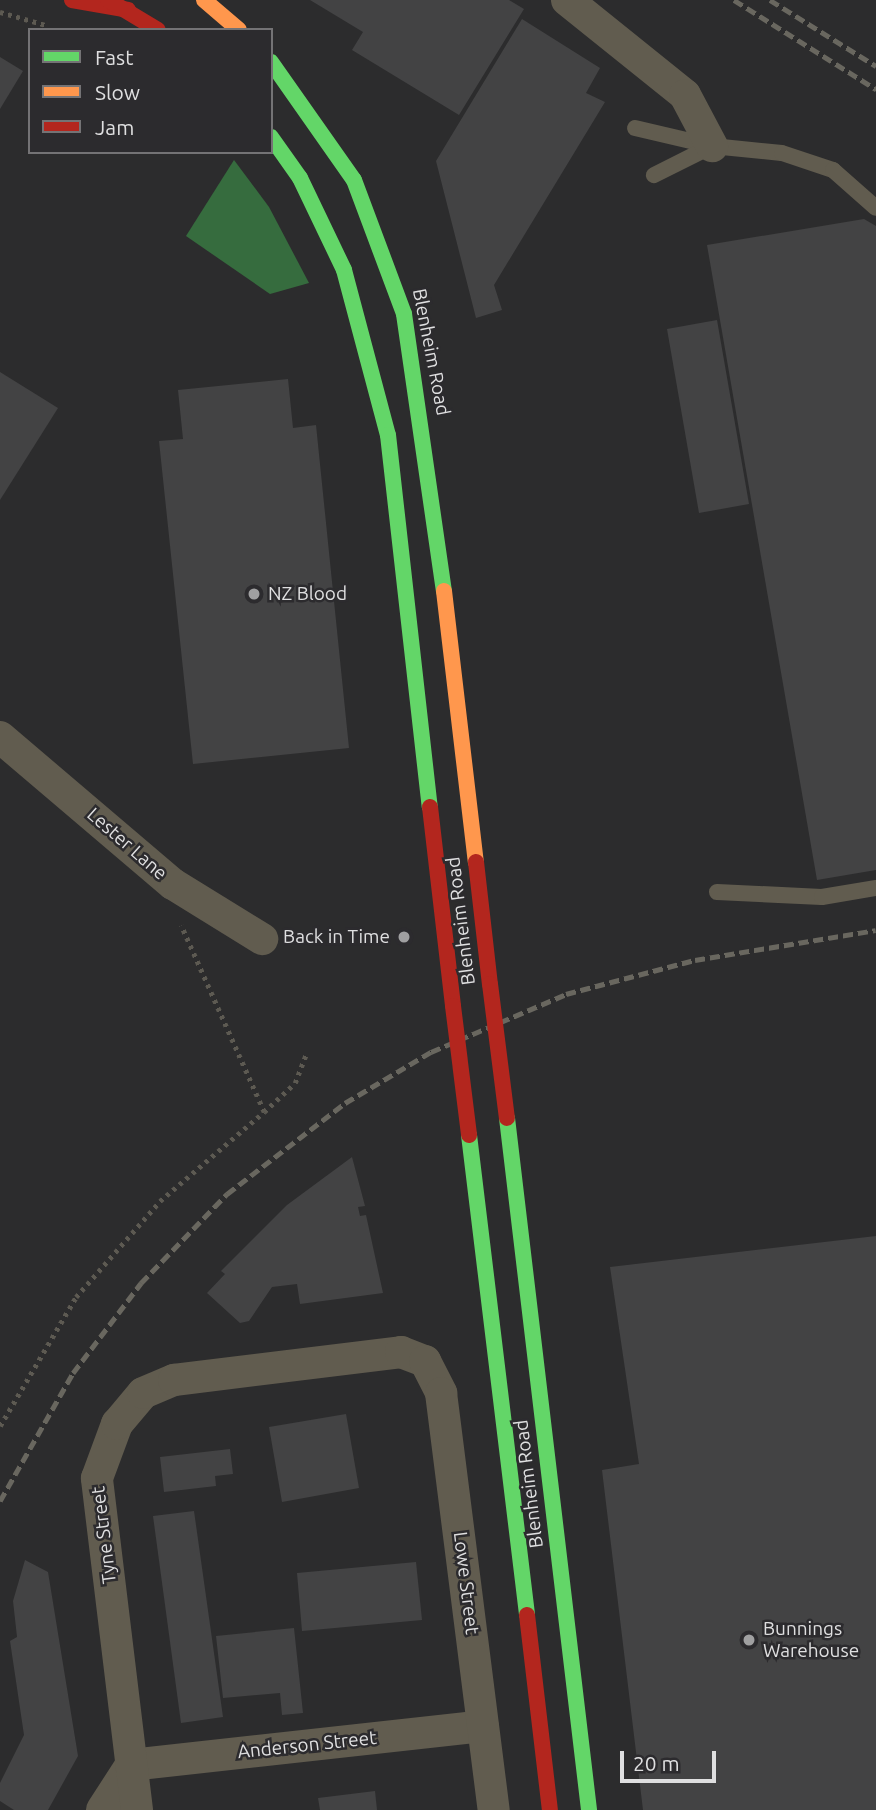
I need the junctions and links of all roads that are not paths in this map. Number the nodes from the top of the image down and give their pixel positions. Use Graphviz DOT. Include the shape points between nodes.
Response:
graph roads {
  1 [pos="72,0"];
  2 [pos="108,0"];
  3 [pos="204,0"];
  4 [pos="567,0"];
  5 [pos="128,10"];
  6 [pos="155,28"];
  7 [pos="237,28"];
  8 [pos="273,65"];
  9 [pos="635,128"];
  10 [pos="273,139"];
  11 [pos="712,146"];
  12 [pos="654,175"];
  13 [pos="876,208"];
  14 [pos="0,737"];
  15 [pos="876,888"];
  16 [pos="718,892"];
  17 [pos="262,939"];
  18 [pos="425,1361"];
  19 [pos="483,1726"];
  20 [pos="131,1765"];
  21 [pos="102,1810"];
  22 [pos="137,1810"];
  23 [pos="494,1810"];
  24 [pos="550,1810"];
  25 [pos="589,1810"];
  1 -- 5 [label="main road"];
  2 -- 5 [label="main road"];
  3 -- 7 [label="main road"];
  4 -- 11 [label="street" via="685,95"];
  5 -- 6 [label="main road"];
  8 -- 25 [label="main road, Blenheim Road, bridge" via="354,180 404,314 429,466"];
  9 -- 11 [label="lane"];
  10 -- 24 [label="main road, Blenheim Road, bridge" via="306,189 344,270 388,435"];
  11 -- 12 [label="lane"];
  11 -- 13 [label="lane" via="782,153 833,170"];
  14 -- 17 [label="street, Lester Lane" via="173,884"];
  15 -- 16 [label="lane" via="822,897"];
  18 -- 19 [label="street, Lowe Street" via="441,1393"];
  18 -- 20 [label="street, Tyne Street" via="389,1352 174,1380 129,1406 97,1478"];
  19 -- 20 [label="street, Anderson Street"];
  19 -- 23 [label="street, Lowe Street"];
  20 -- 21 [label="street"];
  20 -- 22 [label="street, Tyne Street"];
}
